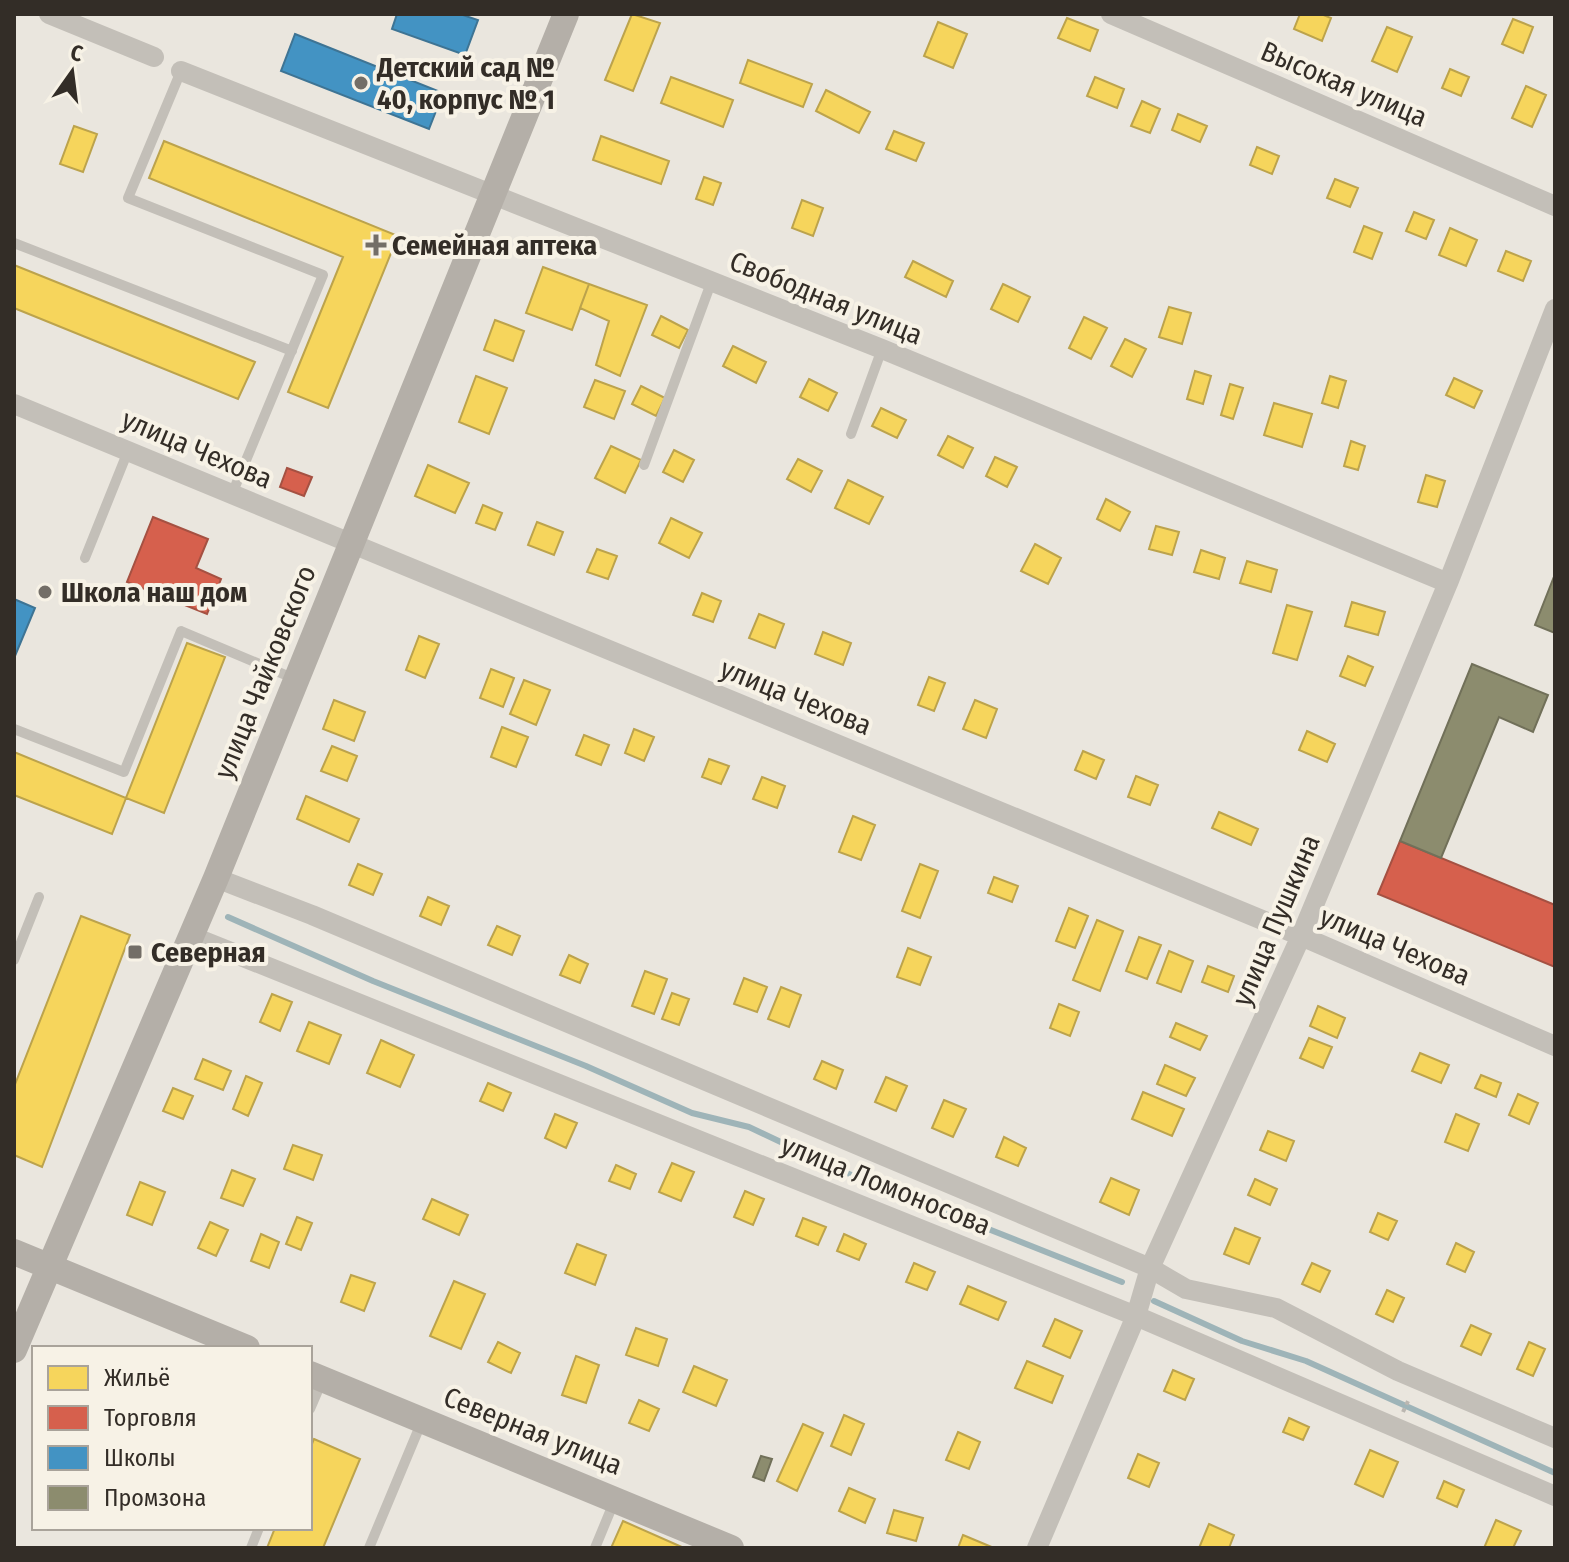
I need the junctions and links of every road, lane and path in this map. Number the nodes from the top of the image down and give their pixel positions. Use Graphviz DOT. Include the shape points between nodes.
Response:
graph roads {
  1 [pos="49,14"];
  2 [pos="566,14"];
  3 [pos="1111,14"];
  4 [pos="154,57"];
  5 [pos="181,71"];
  6 [pos="493,195"];
  7 [pos="1555,206"];
  8 [pos="14,243"];
  9 [pos="711,283"];
  10 [pos="1555,309"];
  11 [pos="882,349"];
  12 [pos="292,351"];
  13 [pos="14,404"];
  14 [pos="851,434"];
  15 [pos="128,451"];
  16 [pos="644,465"];
  17 [pos="232,494"];
  18 [pos="351,543"];
  19 [pos="85,558"];
  20 [pos="1448,583"];
  21 [pos="296,679"];
  22 [pos="14,729"];
  23 [pos="216,878"];
  24 [pos="39,897"];
  25 [pos="191,936"];
  26 [pos="1301,936"];
  27 [pos="14,960"];
  28 [pos="1555,1046"];
  29 [pos="14,1252"];
  30 [pos="51,1267"];
  31 [pos="1150,1268"];
  32 [pos="1136,1316"];
  33 [pos="242,1346"];
  34 [pos="14,1350"];
  35 [pos="316,1377"];
  36 [pos="312,1398"];
  37 [pos="1409,1399"];
  38 [pos="1403,1413"];
  39 [pos="422,1420"];
  40 [pos="1555,1438"];
  41 [pos="1555,1496"];
  42 [pos="615,1500"];
  43 [pos="369,1548"];
  44 [pos="595,1548"];
  45 [pos="731,1548"];
  46 [pos="1037,1548"];
  1 -- 4 [label="street"];
  2 -- 6 [label="main road, улица Чайковского"];
  3 -- 7 [label="street, Высокая улица"];
  5 -- 6 [label="street, Свободная улица"];
  5 -- 12 [label="lane" via="128,198 323,275"];
  6 -- 9 [label="street, Свободная улица"];
  6 -- 18 [label="main road, улица Чайковского"];
  8 -- 12 [label="lane"];
  9 -- 11 [label="street, Свободная улица"];
  9 -- 16 [label="lane"];
  10 -- 20 [label="street, улица Пушкина"];
  11 -- 14 [label="lane"];
  11 -- 20 [label="street, Свободная улица"];
  12 -- 17 [label="lane"];
  13 -- 15 [label="street, улица Чехова"];
  15 -- 17 [label="street, улица Чехова"];
  15 -- 19 [label="lane"];
  17 -- 18 [label="street, улица Чехова"];
  18 -- 21 [label="main road, улица Чайковского"];
  18 -- 26 [label="street, улица Чехова"];
  20 -- 26 [label="street, улица Пушкина"];
  21 -- 22 [label="lane" via="181,631 124,772"];
  21 -- 23 [label="main road, улица Чайковского"];
  23 -- 25 [label="main road, улица Чайковского"];
  23 -- 31 [label="street"];
  24 -- 27 [label="lane"];
  25 -- 30 [label="main road, улица Чайковского"];
  25 -- 32 [label="street, улица Ломоносова"];
  26 -- 28 [label="street, улица Чехова"];
  26 -- 31 [label="street, улица Пушкина"];
  29 -- 30 [label="main road"];
  30 -- 33 [label="main road"];
  30 -- 34 [label="main road, улица Чайковского"];
  31 -- 32 [label="street, улица Пушкина"];
  31 -- 40 [label="street" via="1186,1289 1276,1308 1398,1371"];
  32 -- 41 [label="street, улица Ломоносова"];
  32 -- 46 [label="street, улица Пушкина"];
  35 -- 36 [label="lane"];
  35 -- 39 [label="main road, Северная улица"];
  37 -- 38 [label="path"];
  39 -- 42 [label="main road, Северная улица"];
  39 -- 43 [label="lane"];
  42 -- 44 [label="lane"];
  42 -- 45 [label="main road, Северная улица"];
}
